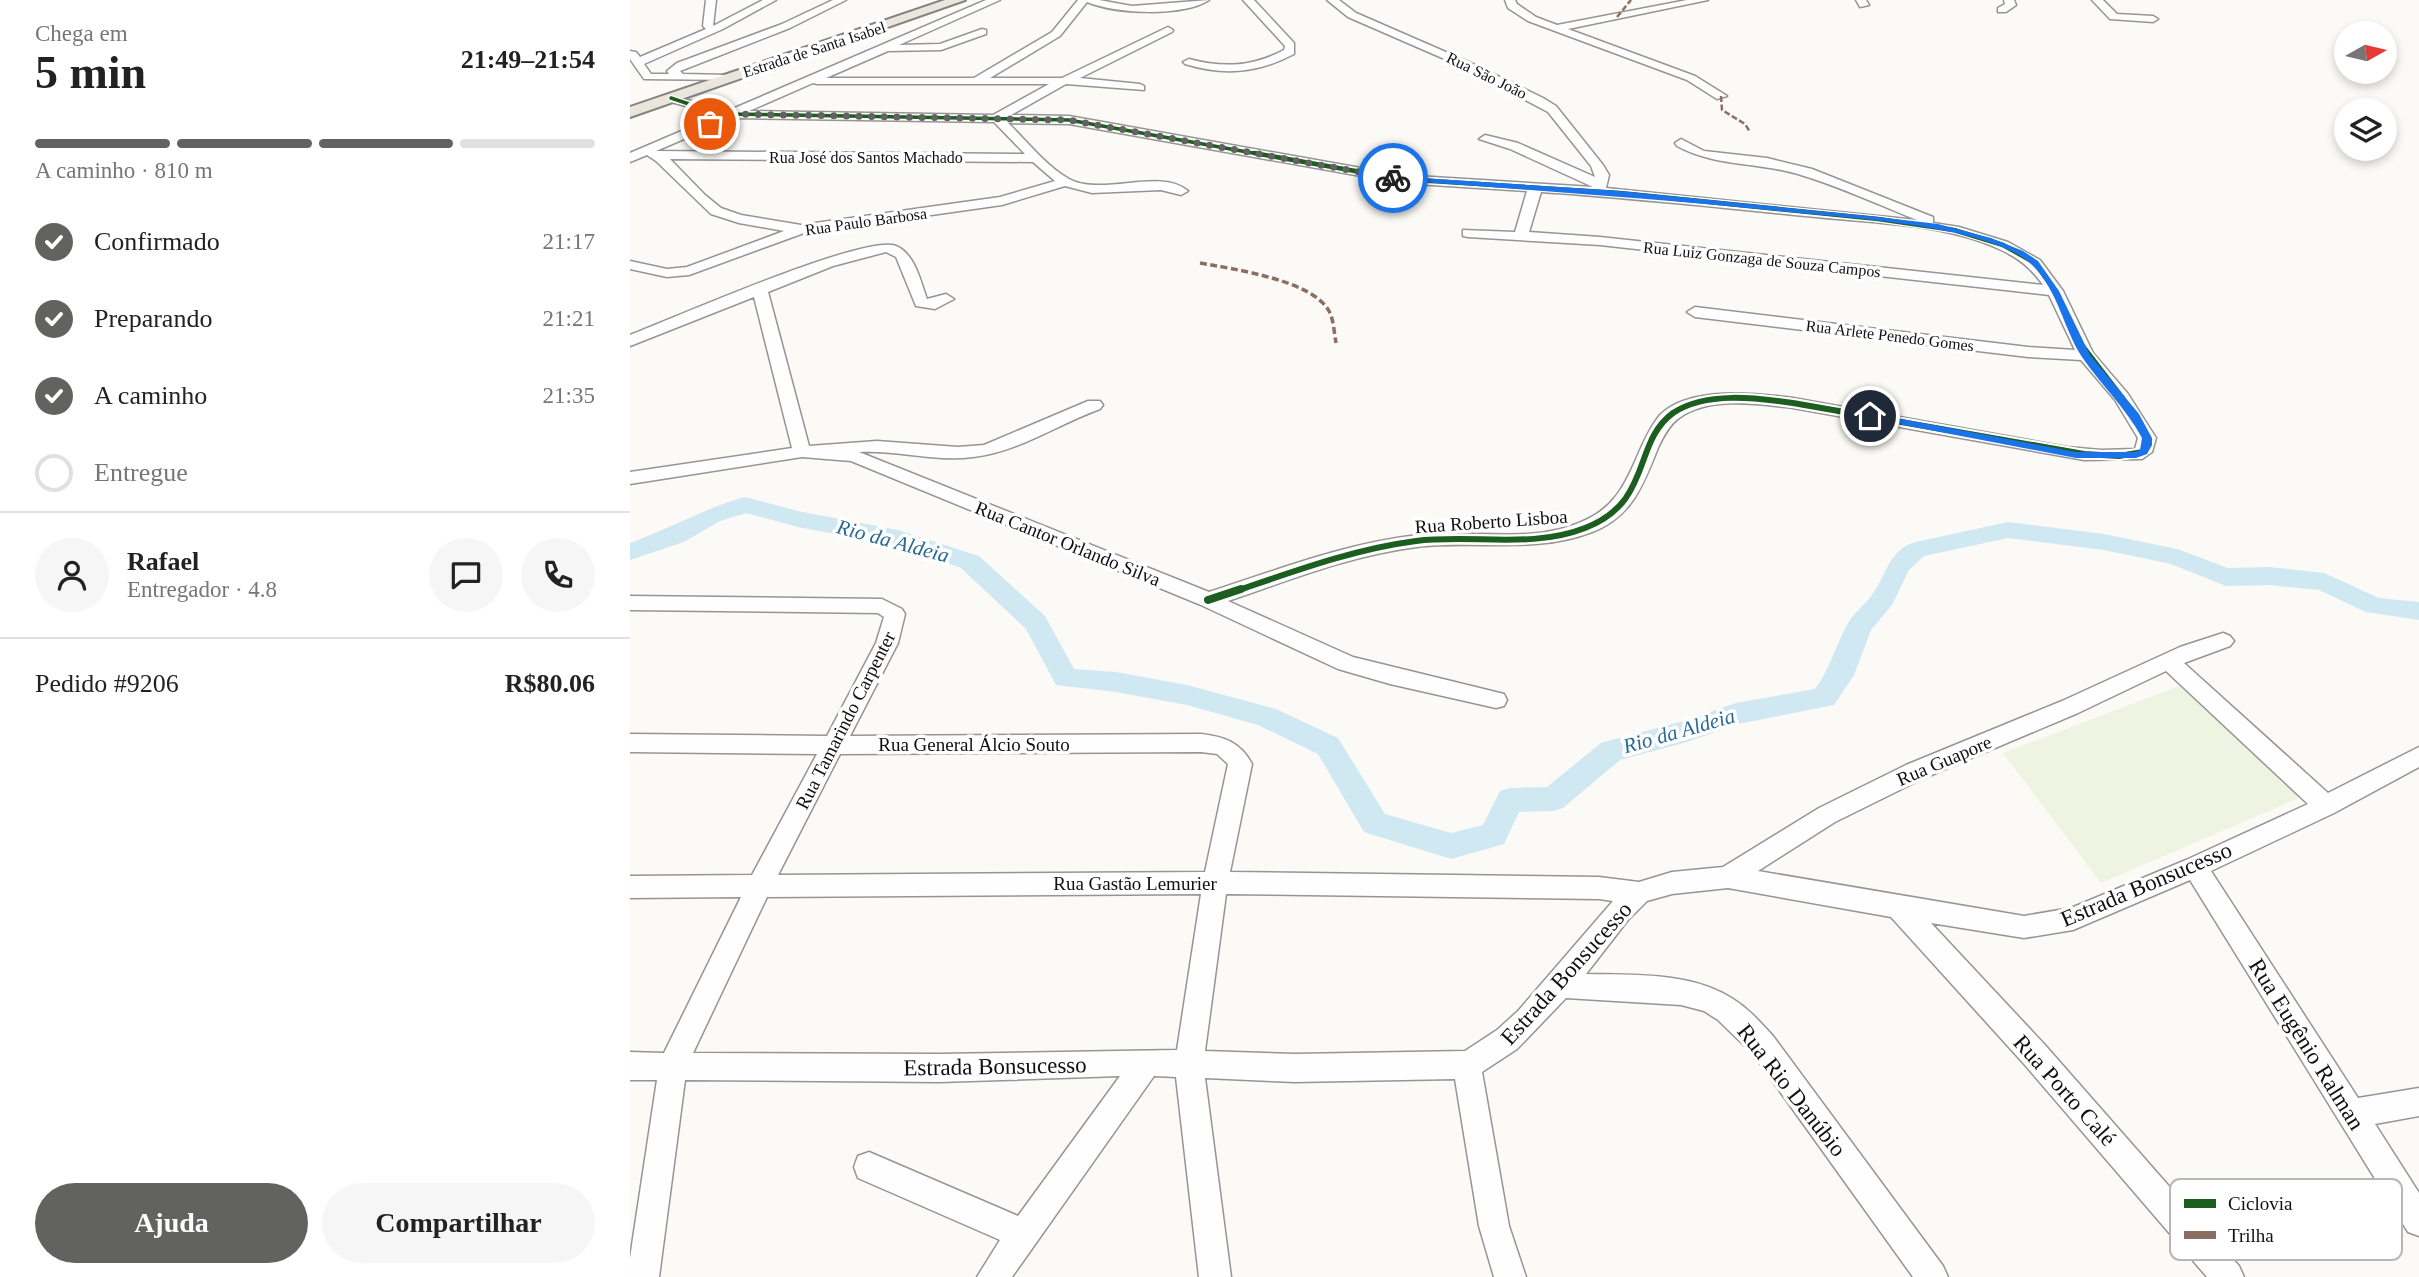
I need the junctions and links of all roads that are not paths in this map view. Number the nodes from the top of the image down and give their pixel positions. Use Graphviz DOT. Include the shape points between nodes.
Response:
graph roads {
  1 [pos="711,0"];
  2 [pos="760,0"];
  3 [pos="771,0"];
  4 [pos="841,0"];
  5 [pos="958,0"];
  6 [pos="995,0"];
  7 [pos="1084,0"];
  8 [pos="1090,0"];
  9 [pos="1204,0"];
  10 [pos="1248,0"];
  11 [pos="1332,0"];
  12 [pos="1510,0"];
  13 [pos="1703,0"];
  14 [pos="2009,0"];
  15 [pos="2097,0"];
  16 [pos="1677,4"];
  17 [pos="2002,10"];
  18 [pos="2153,19"];
  19 [pos="708,26"];
  20 [pos="1559,28"];
  21 [pos="1168,30"];
  22 [pos="982,32"];
  23 [pos="668,47"];
  24 [pos="883,48"];
  25 [pos="636,58"];
  26 [pos="1189,62"];
  27 [pos="681,78"];
  28 [pos="728,78"];
  29 [pos="808,80"];
  30 [pos="974,81"];
  31 [pos="1064,81"];
  32 [pos="1140,88"];
  33 [pos="1721,96"];
  34 [pos="671,98"];
  35 [pos="630,112"];
  36 [pos="732,114"];
  37 [pos="997,118"];
  38 [pos="1485,139"];
  39 [pos="1681,143"];
  40 [pos="642,155"];
  41 [pos="1036,158"];
  42 [pos="1065,182"];
  43 [pos="1535,188"];
  44 [pos="1600,188"];
  45 [pos="1181,191"];
  46 [pos="1938,226"];
  47 [pos="801,229"];
  48 [pos="1468,233"];
  49 [pos="1521,237"];
  50 [pos="630,265"];
  51 [pos="760,290"];
  52 [pos="2055,291"];
  53 [pos="946,299"];
  54 [pos="1695,312"];
  55 [pos="630,341"];
  56 [pos="2086,355"];
  57 [pos="1094,405"];
  58 [pos="802,452"];
  59 [pos="630,478"];
  60 [pos="1208,600"];
  61 [pos="630,603"];
  62 [pos="2223,640"];
  63 [pos="2169,661"];
  64 [pos="1496,699"];
  65 [pos="630,743"];
  66 [pos="832,745"];
  67 [pos="2419,756"];
  68 [pos="2326,806"];
  69 [pos="2194,867"];
  70 [pos="1728,877"];
  71 [pos="1215,883"];
  72 [pos="630,887"];
  73 [pos="759,887"];
  74 [pos="1639,892"];
  75 [pos="1898,906"];
  76 [pos="1558,985"];
  77 [pos="1147,1062"];
  78 [pos="1189,1064"];
  79 [pos="673,1065"];
  80 [pos="1467,1065"];
  81 [pos="630,1066"];
  82 [pos="2419,1102"];
  83 [pos="2351,1114"];
  84 [pos="869,1167"];
  85 [pos="2392,1179"];
  86 [pos="2402,1194"];
  87 [pos="2170,1210"];
  88 [pos="2419,1221"];
  89 [pos="1022,1234"];
  90 [pos="2213,1260"];
  91 [pos="643,1277"];
  92 [pos="993,1277"];
  93 [pos="1215,1277"];
  94 [pos="1510,1277"];
  95 [pos="1932,1277"];
  96 [pos="2228,1277"];
  1 -- 19 [label="street"];
  2 -- 19 [label="street"];
  3 -- 23 [label="street"];
  4 -- 27 [label="street" via="681,65 673,71"];
  5 -- 28 [label="main road, Estrada de Santa Isabel"];
  6 -- 24 [label="street"];
  7 -- 30 [label="street" via="1056,34"];
  8 -- 9 [label="street" via="1154,8"];
  10 -- 26 [label="street" via="1290,45 1290,52 1239,69"];
  11 -- 44 [label="street, Rua São João" via="1352,15 1468,65 1552,109 1597,165 1602,175"];
  12 -- 20 [label="street" via="1525,15"];
  13 -- 16 [label="street"];
  14 -- 17 [label="street" via="2011,5"];
  15 -- 18 [label="street" via="2114,17"];
  16 -- 20 [label="street"];
  19 -- 23 [label="street"];
  20 -- 33 [label="street" via="1681,73"];
  21 -- 31 [label="street"];
  22 -- 24 [label="street" via="941,47"];
  23 -- 25 [label="street"];
  24 -- 29 [label="street"];
  25 -- 27 [label="street" via="648,77"];
  27 -- 28 [label="street"];
  28 -- 34 [label="main road, Estrada de Santa Isabel"];
  29 -- 30 [label="street"];
  29 -- 36 [label="street"];
  30 -- 31 [label="street"];
  31 -- 32 [label="street"];
  31 -- 37 [label="street"];
  34 -- 35 [label="main road, Estrada de Santa Isabel"];
  34 -- 36 [label="street"];
  36 -- 37 [label="street"];
  36 -- 40 [label="street"];
  37 -- 41 [label="street"];
  37 -- 43 [label="street" via="1087,123 1399,179"];
  38 -- 44 [label="street" via="1514,146"];
  39 -- 46 [label="street" via="1701,154 1807,172 1902,207"];
  40 -- 41 [label="street, Rua José dos Santos Machado"];
  40 -- 47 [label="street" via="674,167 716,211"];
  41 -- 42 [label="street"];
  42 -- 45 [label="street" via="1092,189 1161,186"];
  42 -- 47 [label="street, Rua Paulo Barbosa" via="1002,201"];
  43 -- 44 [label="street"];
  43 -- 49 [label="street"];
  44 -- 46 [label="street"];
  46 -- 52 [label="street" via="2021,253 2035,263"];
  47 -- 50 [label="street, Rua Paulo Barbosa" via="703,268 667,273"];
  48 -- 49 [label="street, Rua Luiz Gonzaga de Souza Campos"];
  49 -- 52 [label="street, Rua Luiz Gonzaga de Souza Campos" via="1648,246"];
  51 -- 53 [label="street" via="866,250 889,248 902,255 921,303"];
  51 -- 55 [label="street"];
  51 -- 58 [label="street"];
  52 -- 56 [label="street"];
  54 -- 56 [label="street, Rua Arlete Penedo Gomes"];
  56 -- 60 [label="street, Rua Roberto Lisboa" via="2122,398 2147,438 2143,452 2076,455 1819,407 1751,398 1714,400 1686,406 1661,425 1625,503 1585,528 1536,537 1417,541 1357,552"];
  57 -- 58 [label="street" via="1007,444 979,451 877,446"];
  58 -- 59 [label="street, Rua Cantor Orlando Silva"];
  58 -- 60 [label="street, Rua Cantor Orlando Silva" via="853,457 886,468"];
  60 -- 64 [label="street, Rua Cantor Orlando Silva" via="1365,670"];
  61 -- 66 [label="street, Rua Tamarindo Carpenter" via="891,609 895,620 887,643"];
  62 -- 63 [label="street, Rua Guapore"];
  63 -- 68 [label="street"];
  63 -- 70 [label="street, Rua Guapore" via="1914,772 1827,815"];
  65 -- 66 [label="street, Rua General Álcio Souto"];
  66 -- 71 [label="street, Rua General Álcio Souto" via="1225,746 1240,764"];
  66 -- 73 [label="street, Rua Tamarindo Carpenter"];
  67 -- 68 [label="street, Estrada Bonsucesso"];
  68 -- 69 [label="street, Estrada Bonsucesso"];
  69 -- 75 [label="street, Estrada Bonsucesso" via="2073,919 2051,924 2013,926"];
  69 -- 83 [label="street, Rua Eugênio Ralman"];
  70 -- 74 [label="street, Estrada Bonsucesso"];
  70 -- 75 [label="street, Estrada Bonsucesso"];
  71 -- 73 [label="street, Rua Gastão Lemurier"];
  71 -- 74 [label="street, Rua Gastão Lemurier"];
  71 -- 78 [label="street"];
  72 -- 73 [label="street, Rua Gastão Lemurier"];
  73 -- 79 [label="street, Rua Tamarindo Carpenter"];
  74 -- 76 [label="street, Estrada Bonsucesso"];
  75 -- 87 [label="street, Rua Porto Calé"];
  76 -- 80 [label="street, Estrada Bonsucesso" via="1506,1042"];
  76 -- 95 [label="street, Rua Rio Danúbio" via="1673,992 1713,1001 1738,1019 1763,1045"];
  77 -- 78 [label="street, Estrada Bonsucesso"];
  77 -- 79 [label="street, Estrada Bonsucesso" via="763,1069"];
  77 -- 89 [label="street"];
  78 -- 80 [label="street, Estrada Bonsucesso" via="1295,1068"];
  78 -- 93 [label="street"];
  79 -- 81 [label="street, Estrada Bonsucesso"];
  79 -- 91 [label="street, Rua Tamarindo Carpenter"];
  80 -- 94 [label="street" via="1492,1214"];
  82 -- 83 [label="street"];
  83 -- 85 [label="street, Rua Eugênio Ralman"];
  84 -- 89 [label="street"];
  86 -- 88 [label="street, Rua Eugênio Ralman"];
  89 -- 92 [label="street"];
  90 -- 96 [label="street, Rua Porto Calé"];
}
